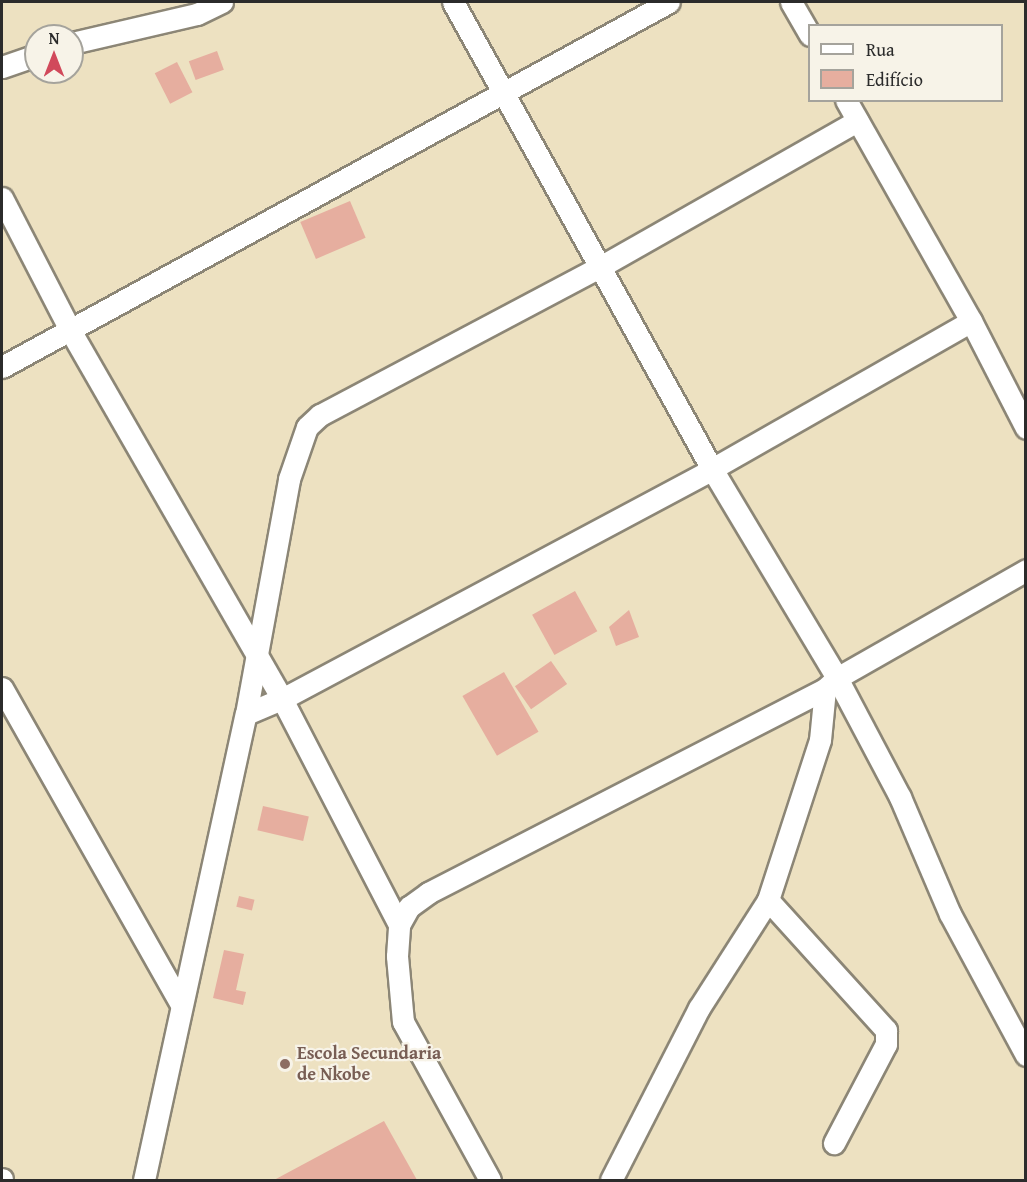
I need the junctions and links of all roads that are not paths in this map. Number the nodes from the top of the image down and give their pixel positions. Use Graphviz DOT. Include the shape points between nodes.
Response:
graph roads {
  1 [pos="222,2"];
  2 [pos="453,2"];
  3 [pos="669,2"];
  4 [pos="791,2"];
  5 [pos="808,32"];
  6 [pos="84,40"];
  7 [pos="24,59"];
  8 [pos="2,67"];
  9 [pos="502,93"];
  10 [pos="847,102"];
  11 [pos="857,121"];
  12 [pos="2,198"];
  13 [pos="600,267"];
  14 [pos="971,321"];
  15 [pos="70,330"];
  16 [pos="2,367"];
  17 [pos="1026,428"];
  18 [pos="712,468"];
  19 [pos="1026,570"];
  20 [pos="255,652"];
  21 [pos="831,683"];
  22 [pos="2,688"];
  23 [pos="282,699"];
  24 [pos="246,714"];
  25 [pos="768,900"];
  26 [pos="399,925"];
  27 [pos="181,1005"];
  28 [pos="1026,1055"];
  29 [pos="834,1143"];
  30 [pos="144,1180"];
  31 [pos="490,1180"];
  32 [pos="611,1180"];
  1 -- 6 [label="street" via="197,14"];
  2 -- 9 [label="street"];
  3 -- 9 [label="street"];
  4 -- 5 [label="street"];
  7 -- 8 [label="street"];
  9 -- 13 [label="street"];
  9 -- 15 [label="street"];
  10 -- 11 [label="street"];
  11 -- 13 [label="street"];
  11 -- 14 [label="street"];
  12 -- 15 [label="street"];
  13 -- 18 [label="street"];
  13 -- 20 [label="street" via="320,415 307,427 289,479"];
  14 -- 17 [label="street"];
  14 -- 18 [label="street"];
  15 -- 16 [label="street"];
  15 -- 20 [label="street"];
  18 -- 21 [label="street"];
  18 -- 23 [label="street"];
  19 -- 21 [label="street"];
  20 -- 23 [label="street"];
  20 -- 24 [label="street"];
  21 -- 25 [label="street" via="820,741"];
  21 -- 26 [label="street" via="428,893 409,907"];
  21 -- 28 [label="street" via="900,797 950,914"];
  22 -- 27 [label="street"];
  23 -- 24 [label="street"];
  23 -- 26 [label="street"];
  24 -- 27 [label="street"];
  25 -- 29 [label="street" via="886,1030 886,1044"];
  25 -- 32 [label="street" via="699,1008"];
  26 -- 31 [label="street" via="397,983 403,1022"];
  27 -- 30 [label="street"];
}
